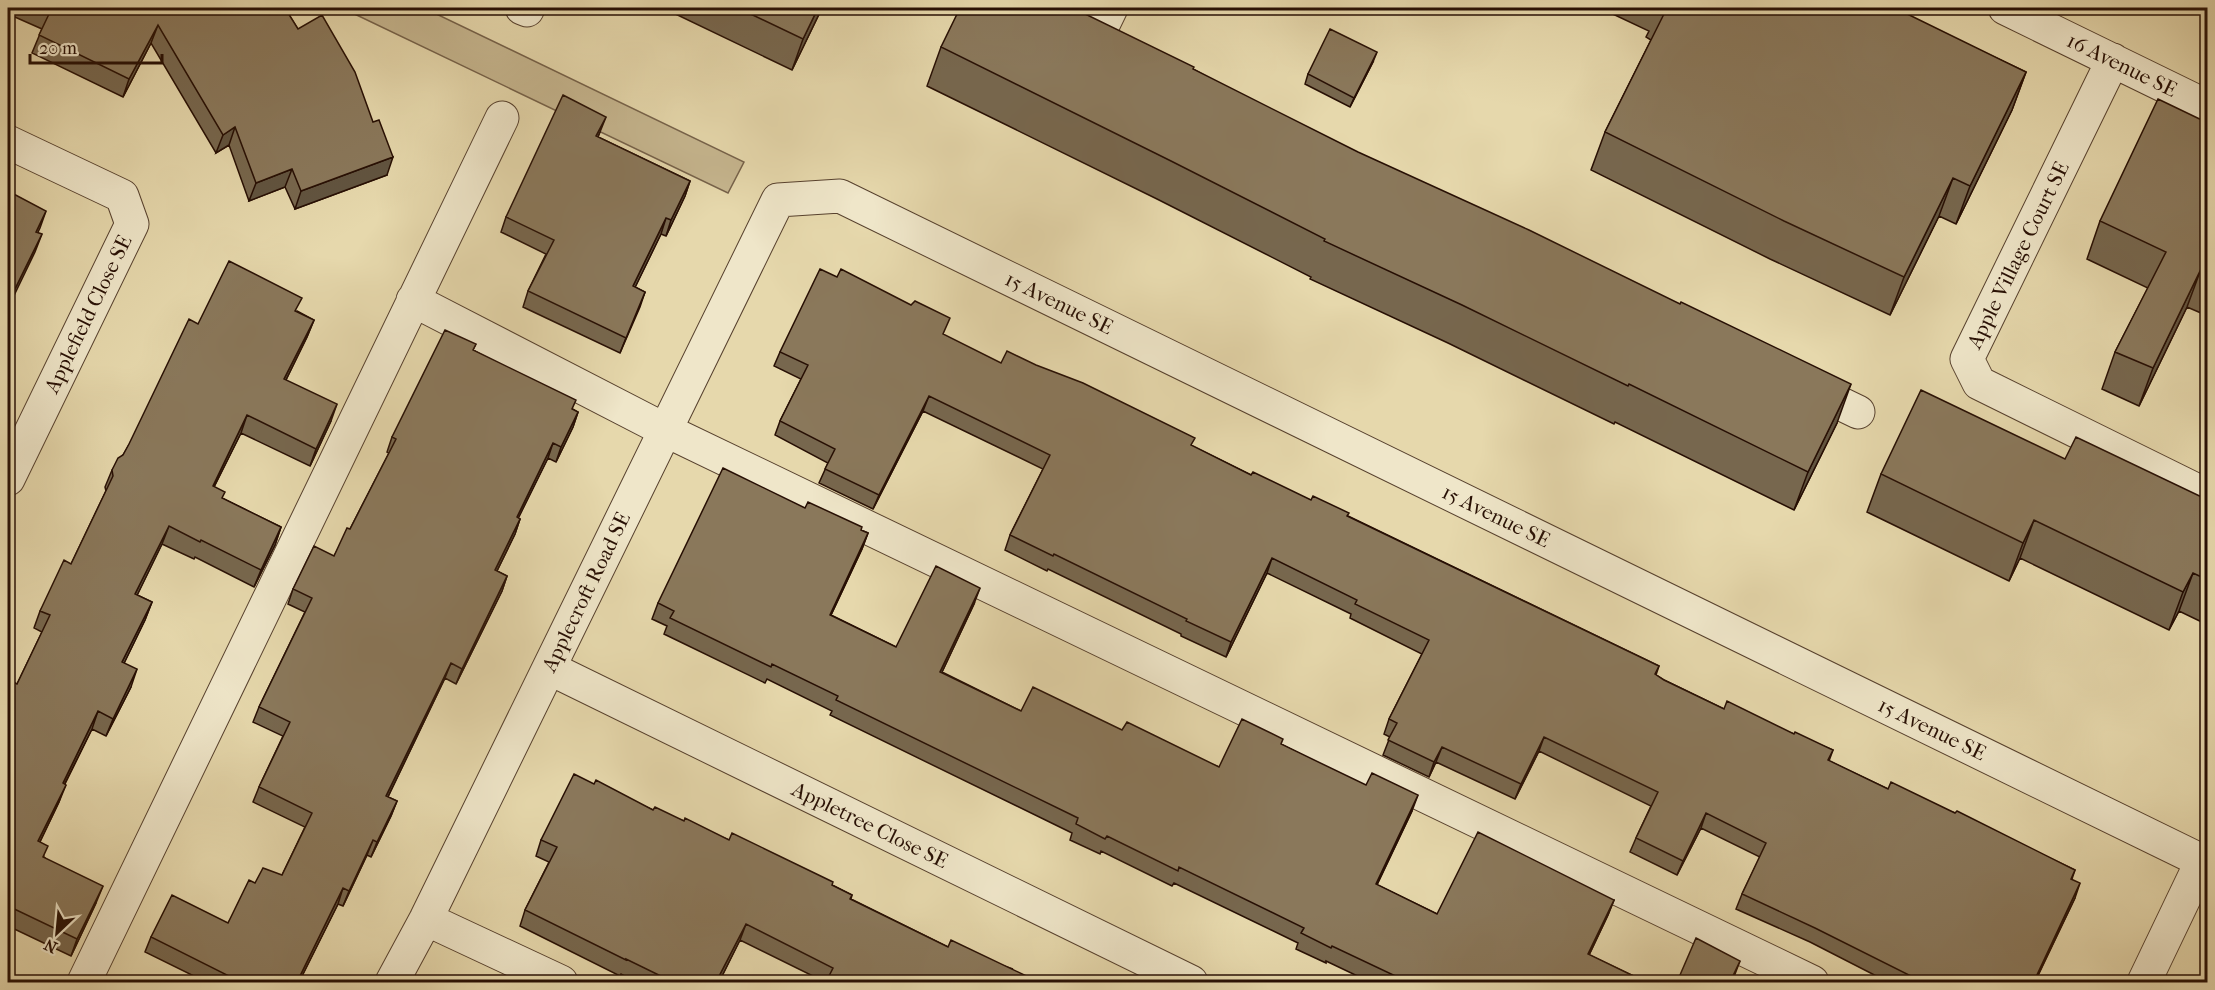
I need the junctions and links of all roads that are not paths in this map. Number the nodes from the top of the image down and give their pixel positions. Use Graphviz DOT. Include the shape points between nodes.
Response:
graph roads {
  1 [pos="522,8"];
  2 [pos="528,8"];
  3 [pos="1111,8"];
  4 [pos="2005,8"];
  5 [pos="1064,27"];
  6 [pos="1095,41"];
  7 [pos="2112,60"];
  8 [pos="1137,62"];
  9 [pos="2208,107"];
  10 [pos="502,118"];
  11 [pos="8,142"];
  12 [pos="778,200"];
  13 [pos="413,300"];
  14 [pos="1772,370"];
  15 [pos="1858,411"];
  16 [pos="665,430"];
  17 [pos="8,479"];
  18 [pos="2208,496"];
  19 [pos="549,668"];
  20 [pos="2205,862"];
  21 [pos="426,919"];
  22 [pos="84,982"];
  23 [pos="392,982"];
  24 [pos="561,982"];
  25 [pos="1191,982"];
  26 [pos="1812,982"];
  27 [pos="2144,982"];
  1 -- 2 [label="street"];
  3 -- 6 [label="street"];
  4 -- 7 [label="street, 16 Avenue SE"];
  5 -- 6 [label="street"];
  6 -- 8 [label="street"];
  7 -- 9 [label="street, 16 Avenue SE"];
  7 -- 18 [label="street, Apple Village Court SE" via="1967,359 1978,383"];
  10 -- 13 [label="street"];
  11 -- 17 [label="street, Applefield Close SE" via="122,196 132,224"];
  12 -- 16 [label="street, Applecroft Road SE"];
  12 -- 20 [label="street, 15 Avenue SE" via="840,196"];
  13 -- 16 [label="street"];
  13 -- 22 [label="street"];
  14 -- 15 [label="street"];
  16 -- 19 [label="street, Applecroft Road SE"];
  16 -- 26 [label="street"];
  19 -- 21 [label="street, Applecroft Road SE"];
  19 -- 25 [label="street, Appletree Close SE"];
  20 -- 27 [label="street"];
  21 -- 23 [label="street, Applecroft Road SE"];
  21 -- 24 [label="street"];
}
